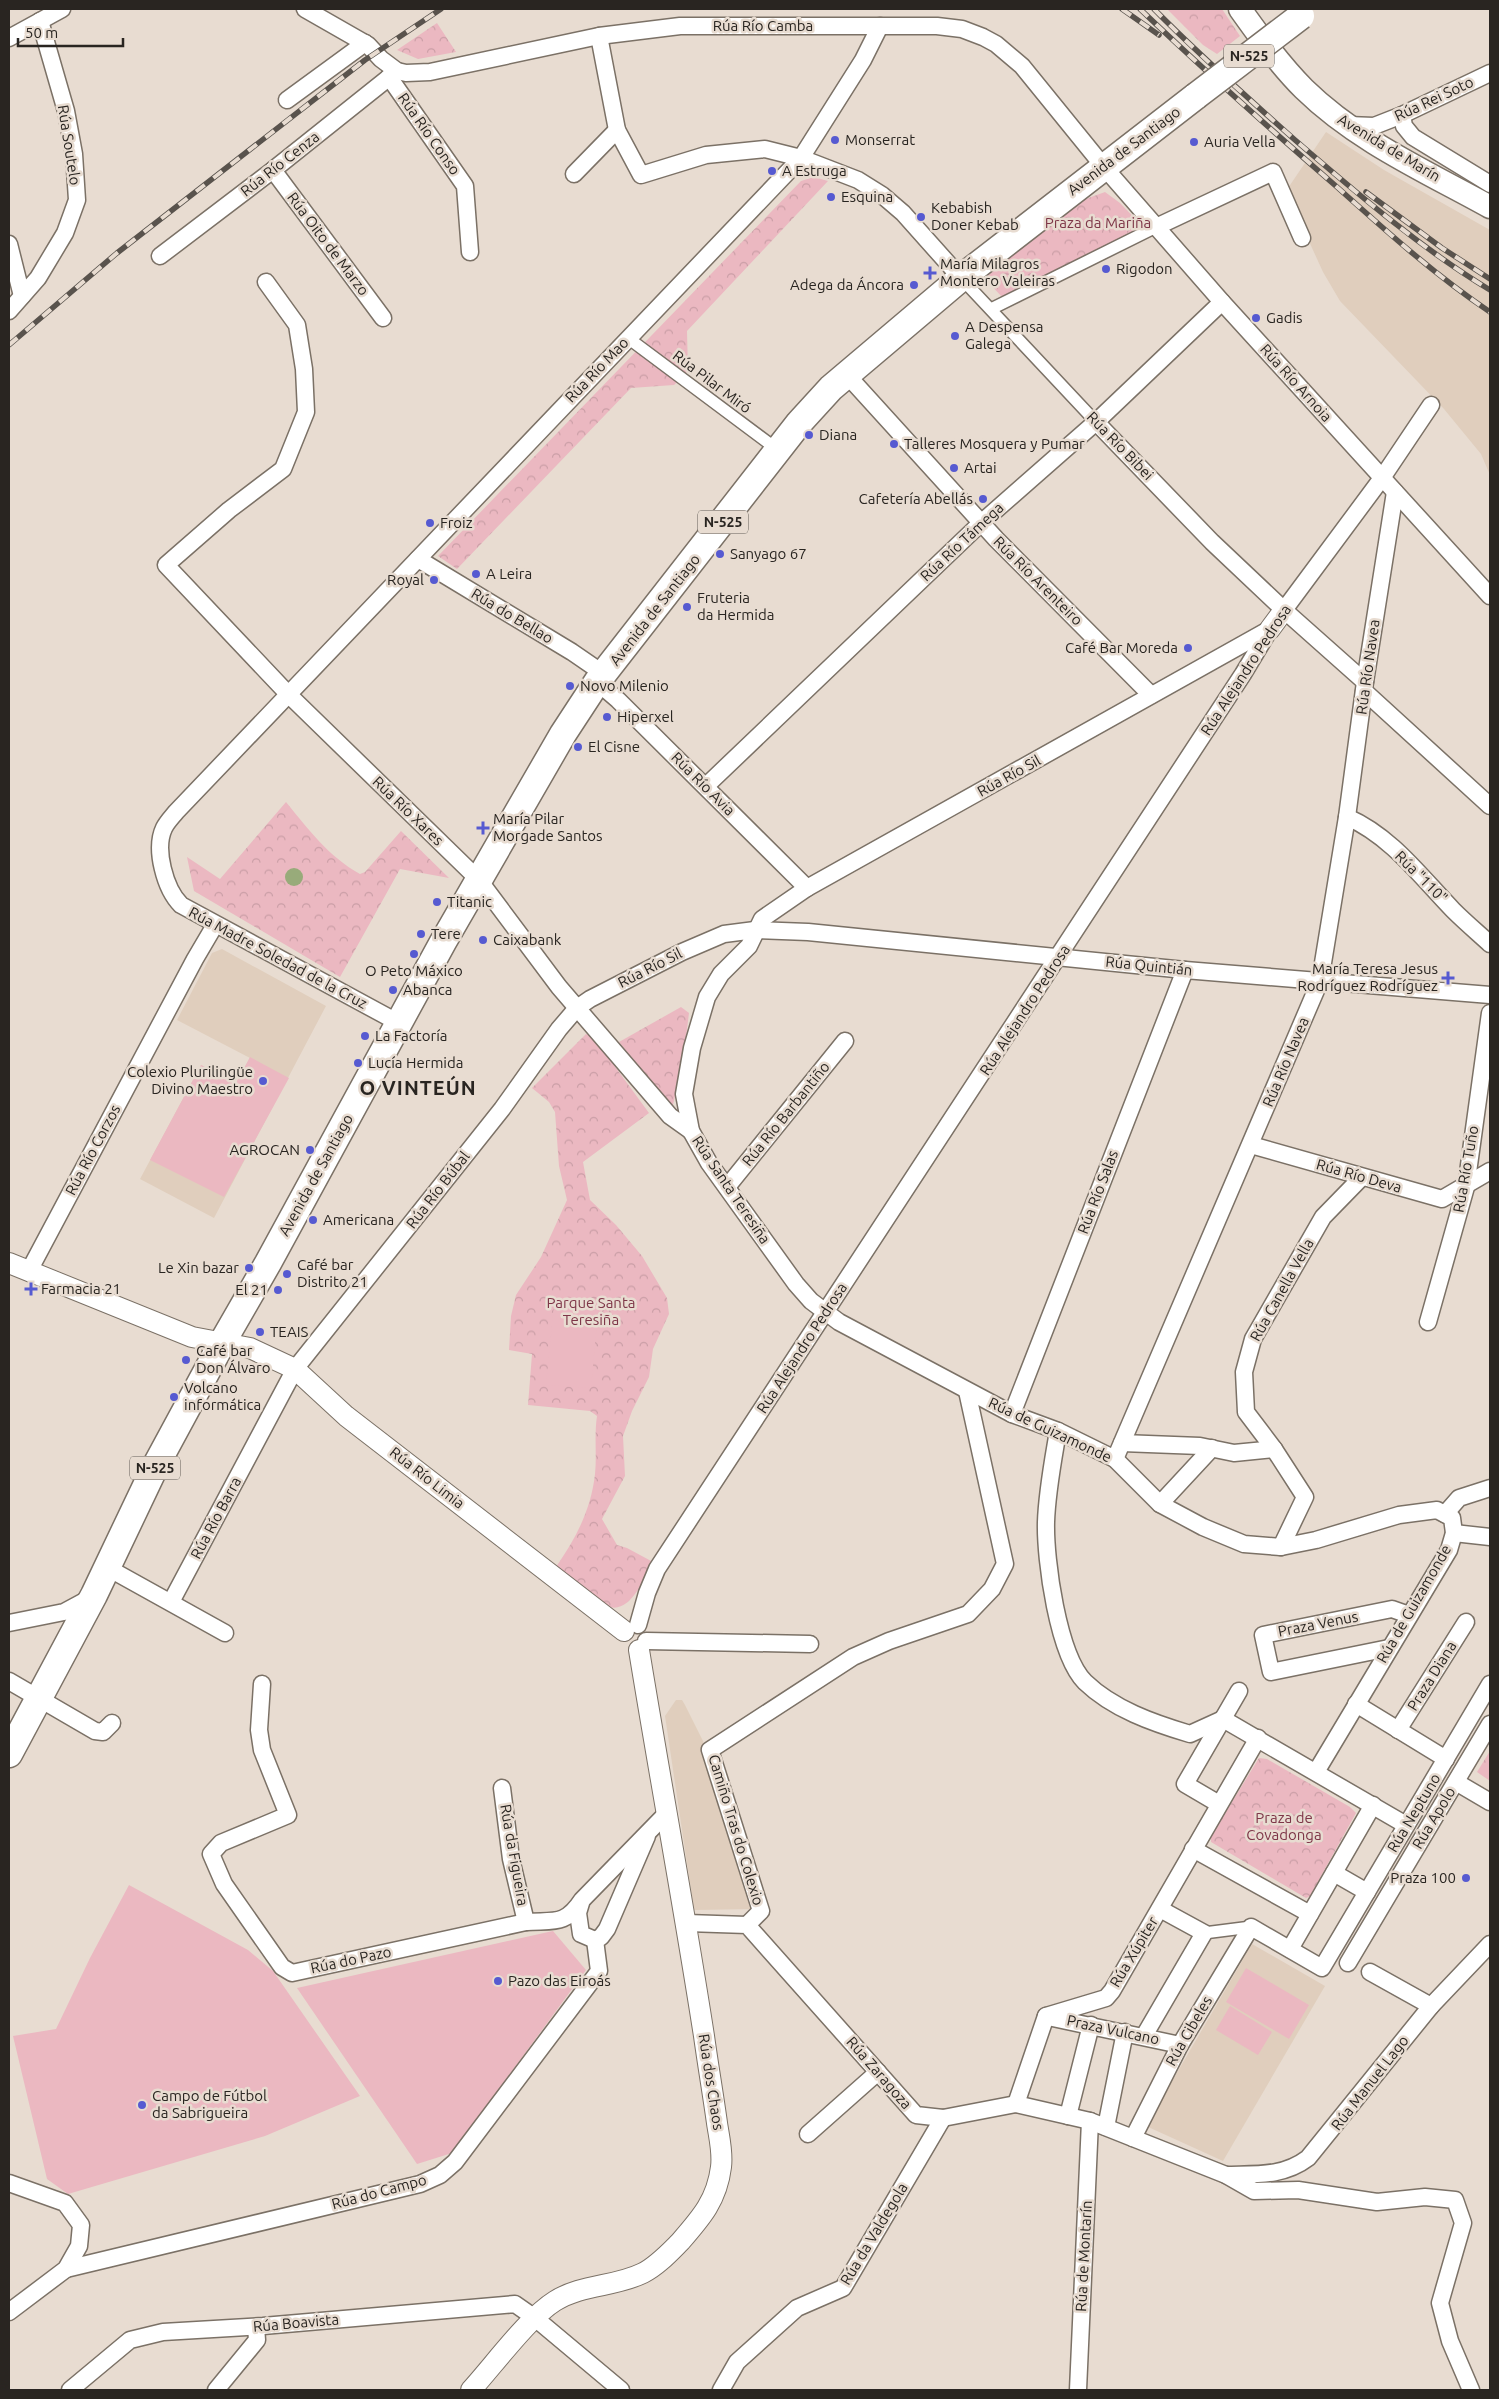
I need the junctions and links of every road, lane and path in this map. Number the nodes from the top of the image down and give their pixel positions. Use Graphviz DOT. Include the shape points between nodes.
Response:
graph roads {
  1 [pos="60,9"];
  2 [pos="305,9"];
  3 [pos="1240,9"];
  4 [pos="1306,12"];
  5 [pos="40,20"];
  6 [pos="880,26"];
  7 [pos="599,36"];
  8 [pos="9,38"];
  9 [pos="370,48"];
  10 [pos="1490,73"];
  11 [pos="393,74"];
  12 [pos="288,100"];
  13 [pos="1402,115"];
  14 [pos="1348,125"];
  15 [pos="617,130"];
  16 [pos="801,158"];
  17 [pos="1104,166"];
  18 [pos="273,170"];
  19 [pos="574,174"];
  20 [pos="1490,184"];
  21 [pos="1490,207"];
  22 [pos="1156,227"];
  23 [pos="1302,238"];
  24 [pos="9,244"];
  25 [pos="470,252"];
  26 [pos="160,256"];
  27 [pos="961,278"];
  28 [pos="266,282"];
  29 [pos="22,296"];
  30 [pos="1222,302"];
  31 [pos="991,309"];
  32 [pos="9,311"];
  33 [pos="383,318"];
  34 [pos="628,338"];
  35 [pos="847,375"];
  36 [pos="1432,405"];
  37 [pos="1096,422"];
  38 [pos="778,450"];
  39 [pos="1382,478"];
  40 [pos="1395,492"];
  41 [pos="981,523"];
  42 [pos="418,559"];
  43 [pos="1490,596"];
  44 [pos="1284,610"];
  45 [pos="1270,629"];
  46 [pos="1233,650"];
  47 [pos="1248,666"];
  48 [pos="601,678"];
  49 [pos="1365,687"];
  50 [pos="289,695"];
  51 [pos="1152,695"];
  52 [pos="706,786"];
  53 [pos="1490,806"];
  54 [pos="1347,817"];
  55 [pos="479,880"];
  56 [pos="807,888"];
  57 [pos="215,925"];
  58 [pos="755,930"];
  59 [pos="808,932"];
  60 [pos="1490,944"];
  61 [pos="750,946"];
  62 [pos="1059,957"];
  63 [pos="1185,970"];
  64 [pos="1320,981"];
  65 [pos="1490,995"];
  66 [pos="577,1008"];
  67 [pos="1490,1012"];
  68 [pos="398,1023"];
  69 [pos="845,1041"];
  70 [pos="690,1131"];
  71 [pos="1251,1145"];
  72 [pos="1490,1171"];
  73 [pos="1362,1177"];
  74 [pos="727,1187"];
  75 [pos="1466,1187"];
  76 [pos="9,1263"];
  77 [pos="30,1272"];
  78 [pos="826,1312"];
  79 [pos="1428,1322"];
  80 [pos="222,1343"];
  81 [pos="295,1369"];
  82 [pos="968,1391"];
  83 [pos="1012,1414"];
  84 [pos="1058,1431"];
  85 [pos="1122,1442"];
  86 [pos="1212,1448"];
  87 [pos="1274,1449"];
  88 [pos="1115,1459"];
  89 [pos="1490,1488"];
  90 [pos="1160,1504"];
  91 [pos="1444,1514"];
  92 [pos="1454,1533"];
  93 [pos="1490,1537"];
  94 [pos="1282,1547"];
  95 [pos="108,1568"];
  96 [pos="94,1595"];
  97 [pos="171,1602"];
  98 [pos="1409,1615"];
  99 [pos="1466,1622"];
  100 [pos="9,1623"];
  101 [pos="631,1628"];
  102 [pos="225,1633"];
  103 [pos="810,1644"];
  104 [pos="642,1645"];
  105 [pos="1389,1648"];
  106 [pos="9,1681"];
  107 [pos="262,1684"];
  108 [pos="1490,1684"];
  109 [pos="1239,1691"];
  110 [pos="39,1698"];
  111 [pos="1356,1704"];
  112 [pos="1223,1719"];
  113 [pos="112,1723"];
  114 [pos="1490,1724"];
  115 [pos="1398,1730"];
  116 [pos="1258,1738"];
  117 [pos="9,1754"];
  118 [pos="1446,1759"];
  119 [pos="1316,1772"];
  120 [pos="1456,1782"];
  121 [pos="502,1788"];
  122 [pos="1424,1796"];
  123 [pos="1490,1802"];
  124 [pos="1219,1804"];
  125 [pos="1373,1805"];
  126 [pos="1441,1807"];
  127 [pos="665,1815"];
  128 [pos="1406,1826"];
  129 [pos="648,1831"];
  130 [pos="1193,1849"];
  131 [pos="1334,1873"];
  132 [pos="1367,1892"];
  133 [pos="582,1900"];
  134 [pos="1160,1909"];
  135 [pos="1310,1914"];
  136 [pos="553,1920"];
  137 [pos="526,1922"];
  138 [pos="687,1922"];
  139 [pos="747,1924"];
  140 [pos="1251,1927"];
  141 [pos="1204,1933"];
  142 [pos="588,1937"];
  143 [pos="1490,1944"];
  144 [pos="1290,1949"];
  145 [pos="1348,1963"];
  146 [pos="1370,1972"];
  147 [pos="1431,2006"];
  148 [pos="1046,2016"];
  149 [pos="1091,2025"];
  150 [pos="1125,2032"];
  151 [pos="1144,2036"];
  152 [pos="1180,2045"];
  153 [pos="878,2072"];
  154 [pos="1016,2104"];
  155 [pos="1068,2116"];
  156 [pos="943,2118"];
  157 [pos="1090,2121"];
  158 [pos="1106,2128"];
  159 [pos="808,2134"];
  160 [pos="1133,2138"];
  161 [pos="1226,2175"];
  162 [pos="9,2183"];
  163 [pos="66,2269"];
  164 [pos="9,2312"];
  165 [pos="535,2318"];
  166 [pos="256,2327"];
  167 [pos="70,2390"];
  168 [pos="216,2390"];
  169 [pos="471,2390"];
  170 [pos="621,2390"];
  171 [pos="721,2390"];
  172 [pos="1078,2390"];
  173 [pos="1471,2390"];
  1 -- 5 [label="street"];
  2 -- 9 [label="street"];
  3 -- 14 [label="main road, Avenida de Marín" via="1292,76"];
  4 -- 17 [label="highway, Avenida de Santiago / N-525, bridge"];
  5 -- 8 [label="street"];
  5 -- 29 [label="street, Rúa Soutelo" via="66,111 74,154 77,200 65,233 38,278"];
  6 -- 7 [label="street, Rúa Río Camba" via="680,26"];
  6 -- 16 [label="street, Rúa Río Mao" via="863,60"];
  6 -- 17 [label="street, Rúa Río Camba" via="962,29 996,44 1034,80"];
  7 -- 11 [label="street, Rúa Río Camba" via="430,72"];
  7 -- 15 [label="street"];
  9 -- 11 [label="street"];
  9 -- 12 [label="street"];
  10 -- 13 [label="street, Rúa Rei Soto"];
  11 -- 18 [label="street, Rúa Río Cenza"];
  11 -- 25 [label="street, Rúa Río Conso" via="465,186"];
  13 -- 14 [label="street, Rúa Rei Soto" via="1374,126"];
  13 -- 20 [label="street, Avenida de Marín" via="1404,126 1413,137"];
  14 -- 21 [label="main road, Avenida de Marín"];
  15 -- 16 [label="street" via="641,175 706,155 765,149"];
  15 -- 19 [label="street"];
  16 -- 27 [label="street" via="858,180 882,195 903,213"];
  16 -- 34 [label="street, Rúa Río Mao"];
  17 -- 22 [label="street, Rúa Río Arnoia"];
  17 -- 27 [label="highway, Avenida de Santiago / N-525"];
  18 -- 26 [label="street, Rúa Río Cenza"];
  18 -- 33 [label="street, Rúa Oito de Marzo"];
  22 -- 23 [label="street" via="1273,172"];
  22 -- 30 [label="street, Rúa Río Arnoia"];
  22 -- 31 [label="street"];
  24 -- 29 [label="street"];
  27 -- 31 [label="street, Rúa Río Bibei"];
  27 -- 35 [label="highway, Avenida de Santiago / N-525"];
  28 -- 50 [label="street, Rúa Río Xares" via="297,325 306,412 283,469 229,510 166,565"];
  29 -- 32 [label="street, Rúa Soutelo"];
  30 -- 37 [label="street, Rúa Río Támega"];
  30 -- 39 [label="street, Rúa Río Arnoia"];
  31 -- 37 [label="street, Rúa Río Bibei"];
  34 -- 38 [label="street, Rúa Pilar Miró"];
  34 -- 42 [label="street, Rúa Río Mao"];
  35 -- 38 [label="highway, Avenida de Santiago / N-525" via="808,413"];
  35 -- 41 [label="street, Rúa Río Arenteiro"];
  36 -- 39 [label="street, Rúa Alejandro Pedrosa"];
  37 -- 41 [label="street, Rúa Río Támega"];
  37 -- 44 [label="street, Rúa Río Bibei" via="1212,542"];
  38 -- 48 [label="highway, Avenida de Santiago / N-525"];
  39 -- 40 [label="street, Rúa Río Arnoia"];
  39 -- 44 [label="street, Rúa Alejandro Pedrosa"];
  40 -- 43 [label="street, Rúa Río Arnoia"];
  40 -- 49 [label="street, Rúa Río Navea"];
  41 -- 51 [label="street, Rúa Río Arenteiro"];
  41 -- 52 [label="street, Rúa Río Támega"];
  42 -- 48 [label="street, Rúa do Bellao" via="572,652"];
  42 -- 50 [label="street, Rúa Río Mao"];
  44 -- 45 [label="street, Rúa Alejandro Pedrosa"];
  44 -- 49 [label="street, Rúa Río Bibei"];
  45 -- 46 [label="street, Rúa Río Sil"];
  45 -- 47 [label="street, Rúa Alejandro Pedrosa"];
  46 -- 47 [label="street"];
  46 -- 51 [label="street, Rúa Río Sil"];
  47 -- 62 [label="street, Rúa Alejandro Pedrosa"];
  48 -- 52 [label="street, Rúa Río Avia" via="618,700"];
  48 -- 55 [label="highway, Avenida de Santiago / N-525" via="563,734"];
  49 -- 53 [label="street, Rúa Río Bibei"];
  49 -- 54 [label="street, Rúa Río Navea"];
  50 -- 55 [label="street, Rúa Río Xares"];
  50 -- 57 [label="street, Rúa Madre Soledad de la Cruz" via="164,827 161,837 164,872 174,898 190,912"];
  51 -- 56 [label="street, Rúa Río Sil"];
  52 -- 56 [label="street, Rúa Río Avia"];
  54 -- 60 [label="street, Rúa \"110\"" via="1366,825 1405,859"];
  54 -- 64 [label="street, Rúa Río Navea"];
  55 -- 66 [label="street, Rúa Río Xares"];
  55 -- 68 [label="highway, Avenida de Santiago / N-525"];
  56 -- 58 [label="street, Rúa Río Sil" via="762,919"];
  57 -- 68 [label="street, Rúa Madre Soledad de la Cruz"];
  57 -- 77 [label="street, Rúa Río Corzos"];
  58 -- 59 [label="street, Rúa Quintián"];
  58 -- 61 [label="street, Rúa Río Sil"];
  58 -- 66 [label="street, Rúa Río Sil" via="724,934 702,942"];
  59 -- 61 [label="street, Rúa Quintián"];
  59 -- 62 [label="street, Rúa Quintián"];
  61 -- 70 [label="street, Rúa Santa Teresiña" via="721,974 707,997 692,1048 684,1094"];
  62 -- 63 [label="street, Rúa Quintián"];
  62 -- 78 [label="street, Rúa Alejandro Pedrosa"];
  63 -- 64 [label="street, Rúa Quintián"];
  63 -- 83 [label="street, Rúa Río Salas"];
  64 -- 65 [label="street, Rúa Quintián"];
  64 -- 71 [label="street, Rúa Río Navea"];
  66 -- 70 [label="street, Rúa Río Xares" via="670,1116"];
  66 -- 81 [label="street, Rúa Río Búbal" via="502,1109"];
  67 -- 75 [label="street, Rúa Río Tuño"];
  68 -- 80 [label="highway, Avenida de Santiago / N-525"];
  69 -- 74 [label="street, Rúa Río Barbantiño"];
  70 -- 74 [label="street, Rúa Santa Teresiña"];
  71 -- 73 [label="street, Rúa Río Deva"];
  71 -- 85 [label="street, Rúa Río Navea"];
  72 -- 75 [label="street, Rúa Río Deva"];
  73 -- 75 [label="street, Rúa Río Deva" via="1442,1199"];
  73 -- 87 [label="street, Rúa Canella Vella" via="1323,1217 1254,1338 1244,1372 1246,1412"];
  74 -- 78 [label="street, Rúa Santa Teresiña" via="796,1284"];
  75 -- 79 [label="street, Rúa Río Tuño"];
  76 -- 77 [label="street, Rúa Río Limia"];
  77 -- 80 [label="street, Rúa Río Limia" via="192,1337"];
  78 -- 82 [label="street, Rúa de Guizamonde"];
  78 -- 101 [label="street, Rúa Alejandro Pedrosa" via="657,1569"];
  80 -- 81 [label="street, Rúa Río Limia" via="250,1348"];
  80 -- 95 [label="highway, Avenida de Santiago / N-525" via="155,1467"];
  81 -- 97 [label="street, Rúa Río Barra"];
  81 -- 101 [label="street, Rúa Río Limia" via="346,1416"];
  82 -- 83 [label="street, Rúa de Guizamonde"];
  82 -- 139 [label="street, Camiño Tras do Colexio" via="1005,1564 992,1589 968,1614 853,1656 710,1750 761,1911"];
  83 -- 84 [label="street, Rúa de Guizamonde"];
  84 -- 88 [label="street, Rúa de Guizamonde"];
  84 -- 112 [label="street" via="1046,1523 1053,1602 1070,1662 1084,1681 1104,1697 1151,1722 1190,1734"];
  85 -- 86 [label="street"];
  85 -- 88 [label="street, Rúa Río Navea"];
  86 -- 87 [label="street" via="1234,1453"];
  86 -- 90 [label="street"];
  87 -- 94 [label="street, Rúa Canella Vella" via="1305,1497"];
  88 -- 90 [label="street, Rúa de Guizamonde"];
  89 -- 91 [label="street" via="1459,1498"];
  90 -- 94 [label="street, Rúa de Guizamonde" via="1244,1544"];
  91 -- 92 [label="street, Rúa de Guizamonde" via="1452,1518"];
  91 -- 94 [label="street, Rúa de Guizamonde" via="1437,1510 1399,1515"];
  92 -- 93 [label="street"];
  92 -- 98 [label="street, Rúa de Guizamonde" via="1449,1550"];
  95 -- 96 [label="highway, Avenida de Santiago / N-525"];
  95 -- 97 [label="street"];
  96 -- 100 [label="street" via="64,1612"];
  96 -- 110 [label="highway, N-525"];
  97 -- 102 [label="street"];
  98 -- 105 [label="street, Rúa de Guizamonde"];
  98 -- 105 [label="street, Praza Venus" via="1392,1609 1263,1635 1271,1672"];
  99 -- 115 [label="street, Praza Diana"];
  101 -- 104 [label="street" via="624,1636 631,1648"];
  103 -- 104 [label="street"];
  104 -- 127 [label="street, Rúa dos Chaos"];
  105 -- 111 [label="street, Rúa de Guizamonde"];
  106 -- 110 [label="street"];
  107 -- 137 [label="street, Rúa do Pazo" via="259,1730 262,1750 288,1815 221,1843 211,1854 224,1884 282,1967 292,1973"];
  108 -- 118 [label="street, Rúa Neptuno"];
  109 -- 112 [label="street"];
  110 -- 113 [label="street" via="95,1731 103,1732"];
  110 -- 117 [label="highway, N-525"];
  111 -- 115 [label="street"];
  111 -- 119 [label="street, Rúa de Guizamonde"];
  112 -- 116 [label="street"];
  112 -- 124 [label="street" via="1185,1784"];
  114 -- 120 [label="street, Rúa Apolo"];
  115 -- 118 [label="street"];
  116 -- 119 [label="street"];
  116 -- 124 [label="street"];
  118 -- 122 [label="street, Rúa Neptuno"];
  119 -- 125 [label="street"];
  120 -- 123 [label="street"];
  120 -- 126 [label="street, Rúa Apolo"];
  121 -- 137 [label="street, Rúa da Figueira" via="511,1859"];
  122 -- 126 [label="street"];
  122 -- 128 [label="street, Rúa Neptuno"];
  124 -- 130 [label="street"];
  125 -- 128 [label="street"];
  125 -- 131 [label="street"];
  126 -- 145 [label="street, Rúa Apolo"];
  127 -- 129 [label="street, Rúa do Pazo"];
  127 -- 138 [label="street, Rúa dos Chaos"];
  128 -- 132 [label="street, Rúa Neptuno"];
  129 -- 133 [label="street, Rúa do Pazo"];
  129 -- 142 [label="street, Rúa do Pazo" via="607,1929 601,1937"];
  130 -- 134 [label="street, Rúa Xúpiter"];
  130 -- 135 [label="street"];
  131 -- 132 [label="street"];
  131 -- 135 [label="street"];
  132 -- 144 [label="street, Rúa Neptuno" via="1322,1968"];
  133 -- 136 [label="street, Rúa do Pazo" via="572,1914"];
  133 -- 142 [label="street" via="578,1913"];
  134 -- 141 [label="street"];
  134 -- 148 [label="street, Rúa Xúpiter" via="1106,1998"];
  135 -- 144 [label="street"];
  136 -- 137 [label="street, Rúa do Pazo"];
  136 -- 142 [label="street"];
  138 -- 139 [label="street"];
  138 -- 165 [label="street, Rúa dos Chaos" via="722,2164 714,2197 692,2228 658,2263 619,2281 572,2292 554,2301"];
  139 -- 153 [label="street, Rúa Zaragoza"];
  140 -- 141 [label="street"];
  140 -- 144 [label="street"];
  140 -- 152 [label="street, Rúa Cibeles"];
  141 -- 151 [label="street"];
  142 -- 163 [label="street, Rúa do Campo" via="598,1971 455,2162 440,2175 420,2184"];
  143 -- 147 [label="street, Rúa Manuel Lago"];
  146 -- 147 [label="street"];
  147 -- 161 [label="street, Rúa Manuel Lago" via="1308,2158 1275,2174"];
  148 -- 149 [label="street, Praza Vulcano"];
  148 -- 154 [label="street"];
  149 -- 150 [label="street, Praza Vulcano"];
  149 -- 155 [label="street"];
  150 -- 151 [label="street, Praza Vulcano"];
  150 -- 158 [label="street"];
  151 -- 152 [label="street, Praza Vulcano"];
  152 -- 160 [label="street, Rúa Cibeles"];
  153 -- 156 [label="street, Rúa Zaragoza" via="916,2115"];
  153 -- 159 [label="street"];
  154 -- 155 [label="street, Rúa Zaragoza"];
  154 -- 156 [label="street, Rúa Zaragoza"];
  155 -- 157 [label="street, Rúa Zaragoza"];
  156 -- 171 [label="street, Rúa da Valdegola" via="843,2288 797,2308 737,2362"];
  157 -- 158 [label="street, Rúa Zaragoza"];
  157 -- 172 [label="street, Rúa de Montarín"];
  158 -- 160 [label="street, Rúa Zaragoza"];
  160 -- 161 [label="street, Rúa Zaragoza"];
  161 -- 173 [label="street" via="1254,2191 1298,2190 1377,2202 1425,2197 1455,2200 1463,2223 1440,2304 1450,2341"];
  162 -- 163 [label="street" via="65,2202 82,2226 80,2246"];
  163 -- 164 [label="street"];
  165 -- 166 [label="street, Rúa Boavista" via="515,2304"];
  165 -- 169 [label="street, Rúa dos Chaos"];
  165 -- 170 [label="street, Rúa Boavista"];
  166 -- 167 [label="street, Rúa Boavista" via="163,2332 130,2340"];
  166 -- 168 [label="street" via="257,2340"];
}
